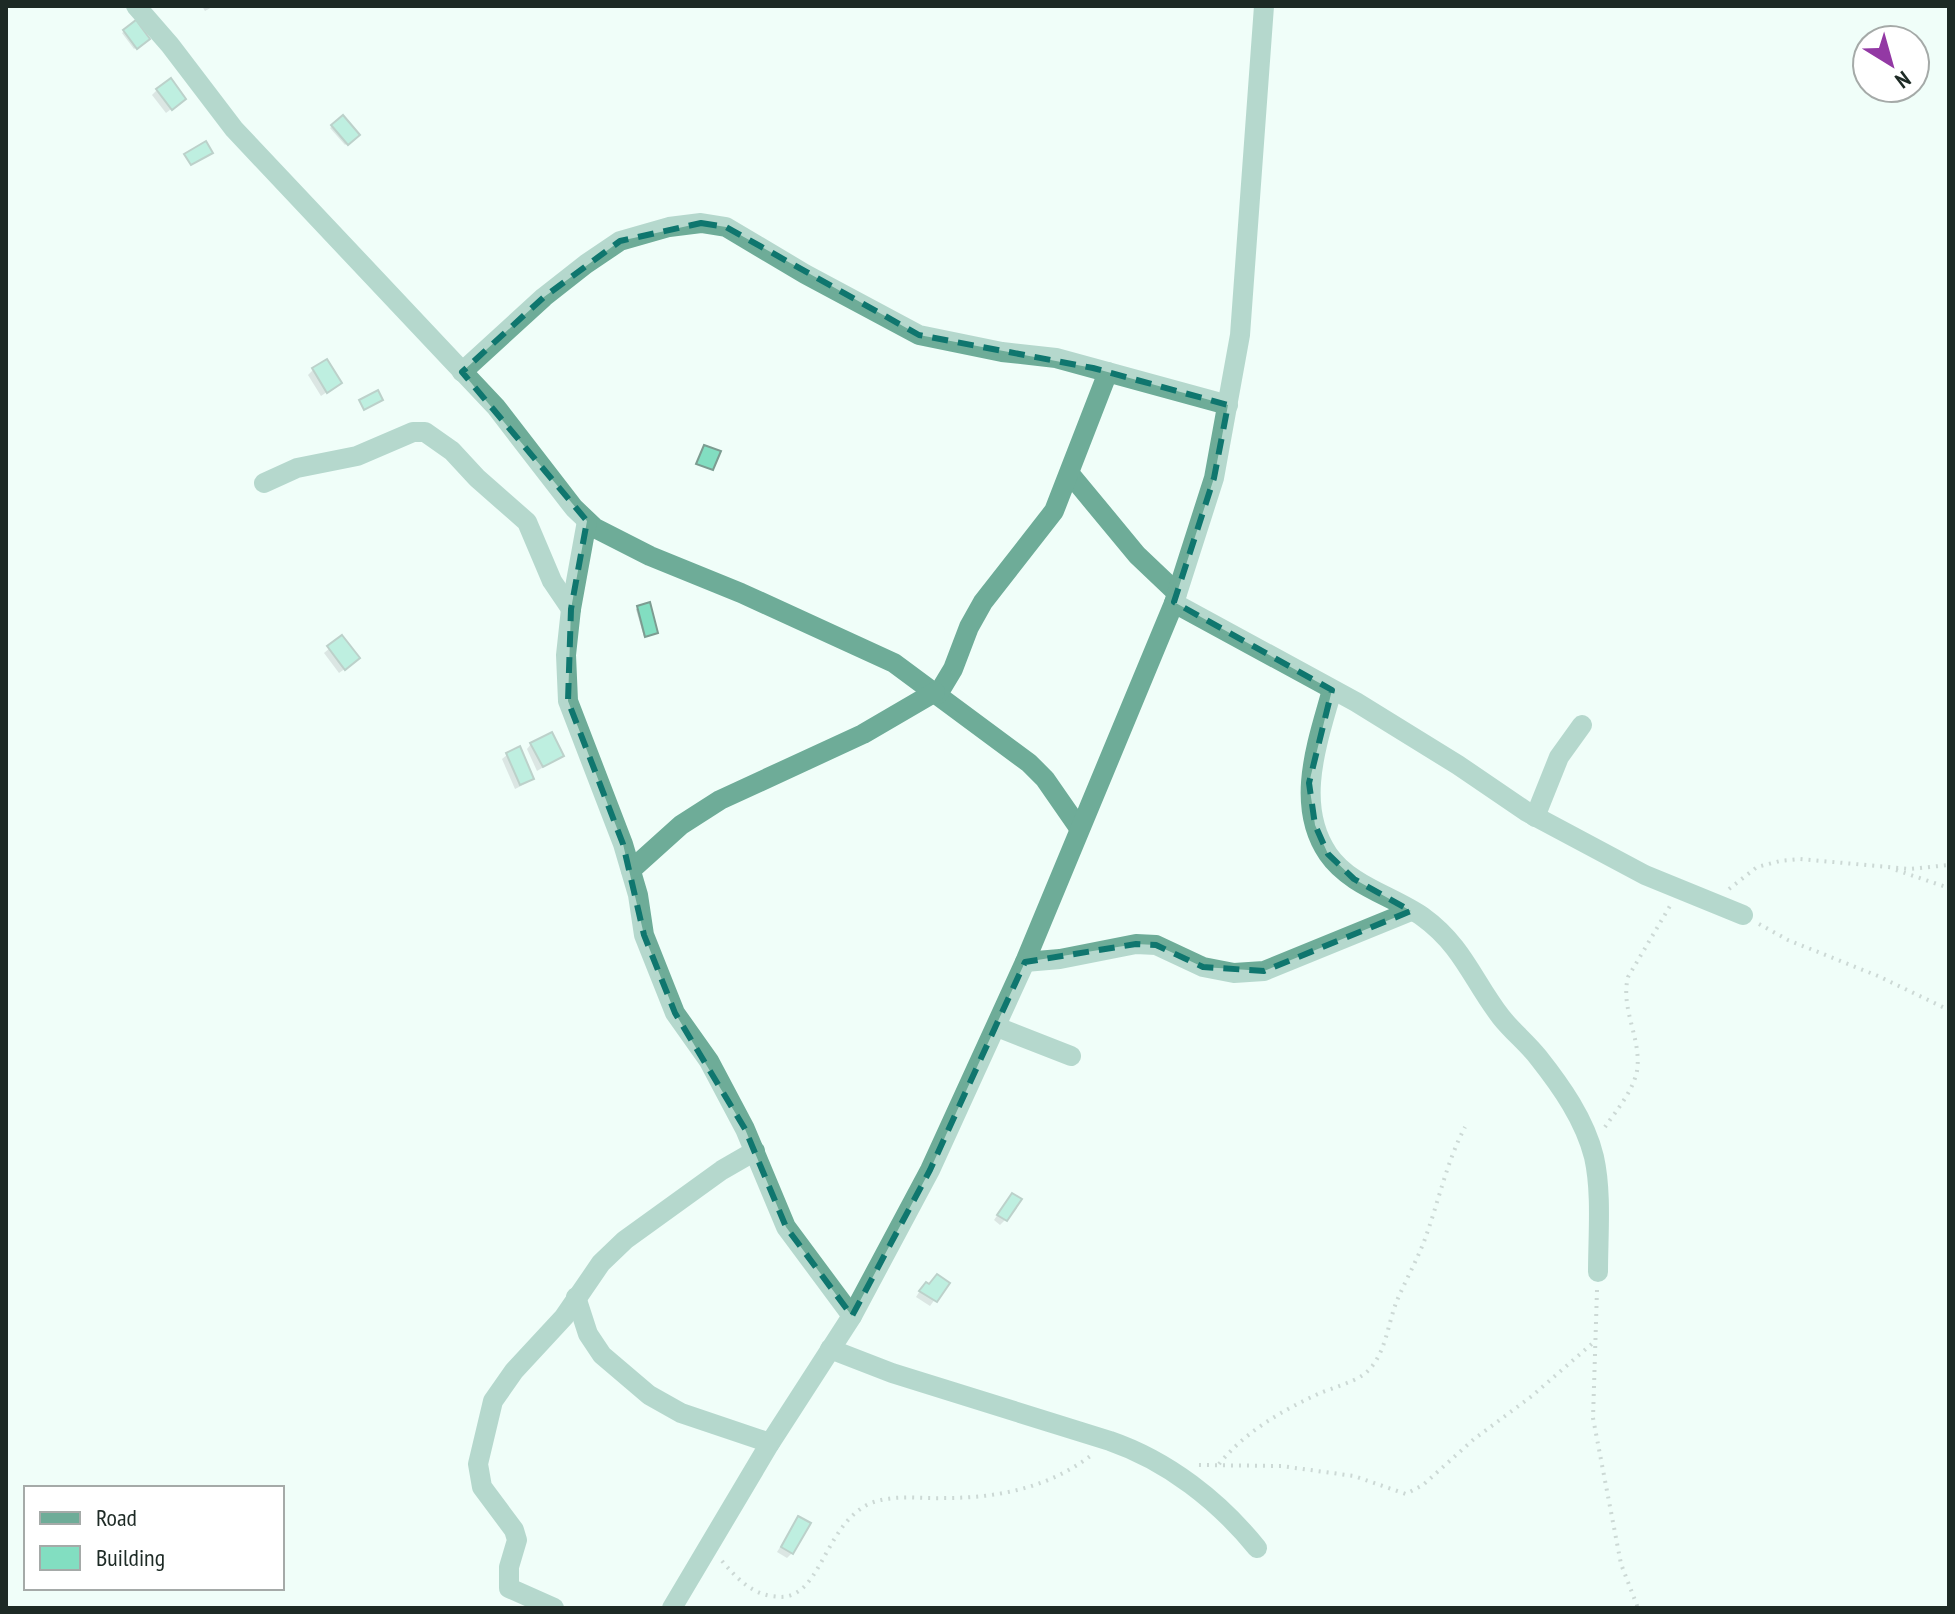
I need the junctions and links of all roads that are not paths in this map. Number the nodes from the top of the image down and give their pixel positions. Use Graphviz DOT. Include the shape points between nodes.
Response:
graph roads {
  1 [pos="136,6"];
  2 [pos="1264,6"];
  3 [pos="462,372"];
  4 [pos="1108,372"];
  5 [pos="1228,405"];
  6 [pos="1070,474"];
  7 [pos="264,483"];
  8 [pos="587,521"];
  9 [pos="1176,598"];
  10 [pos="571,609"];
  11 [pos="1332,690"];
  12 [pos="937,693"];
  13 [pos="1582,725"];
  14 [pos="1535,817"];
  15 [pos="1079,828"];
  16 [pos="631,870"];
  17 [pos="1411,911"];
  18 [pos="1743,915"];
  19 [pos="1025,962"];
  20 [pos="997,1027"];
  21 [pos="1071,1056"];
  22 [pos="755,1151"];
  23 [pos="1598,1272"];
  24 [pos="576,1297"];
  25 [pos="852,1316"];
  26 [pos="830,1349"];
  27 [pos="770,1443"];
  28 [pos="1257,1548"];
  29 [pos="554,1608"];
  30 [pos="672,1608"];
  1 -- 3 [label="street" via="234,129"];
  2 -- 5 [label="street" via="1240,335"];
  3 -- 4 [label="street" via="544,297 620,241 701,223 726,227 919,335"];
  3 -- 8 [label="street"];
  4 -- 5 [label="street"];
  4 -- 6 [label="street"];
  5 -- 9 [label="street" via="1214,478"];
  6 -- 9 [label="street"];
  6 -- 12 [label="street" via="1054,511 983,602"];
  7 -- 10 [label="street" via="297,468 348,459 425,432 527,522 552,581"];
  8 -- 10 [label="street"];
  8 -- 12 [label="street" via="650,556 894,663"];
  9 -- 11 [label="street"];
  9 -- 15 [label="street"];
  10 -- 16 [label="street" via="568,701"];
  11 -- 14 [label="street"];
  11 -- 17 [label="street" via="1309,783 1315,825 1328,854 1354,879"];
  12 -- 15 [label="street" via="1029,763"];
  12 -- 16 [label="street" via="863,734 720,800 681,825"];
  13 -- 14 [label="street" via="1559,757"];
  14 -- 18 [label="street" via="1645,875"];
  15 -- 19 [label="street"];
  16 -- 22 [label="street" via="644,935 675,1013 709,1061"];
  17 -- 19 [label="street" via="1264,971 1203,967 1156,945 1136,944"];
  17 -- 23 [label="street" via="1458,951 1501,1017 1537,1056 1577,1114 1594,1157"];
  19 -- 20 [label="street"];
  20 -- 21 [label="street"];
  20 -- 25 [label="street" via="930,1170"];
  22 -- 24 [label="street" via="625,1240"];
  22 -- 25 [label="street" via="786,1227"];
  24 -- 27 [label="street" via="588,1334 602,1355 649,1395 681,1413"];
  24 -- 29 [label="street" via="493,1401 478,1464 482,1487 517,1540 509,1588"];
  25 -- 26 [label="street"];
  26 -- 27 [label="street"];
  26 -- 28 [label="street" via="1144,1455 1218,1505"];
  27 -- 30 [label="street"];
}
